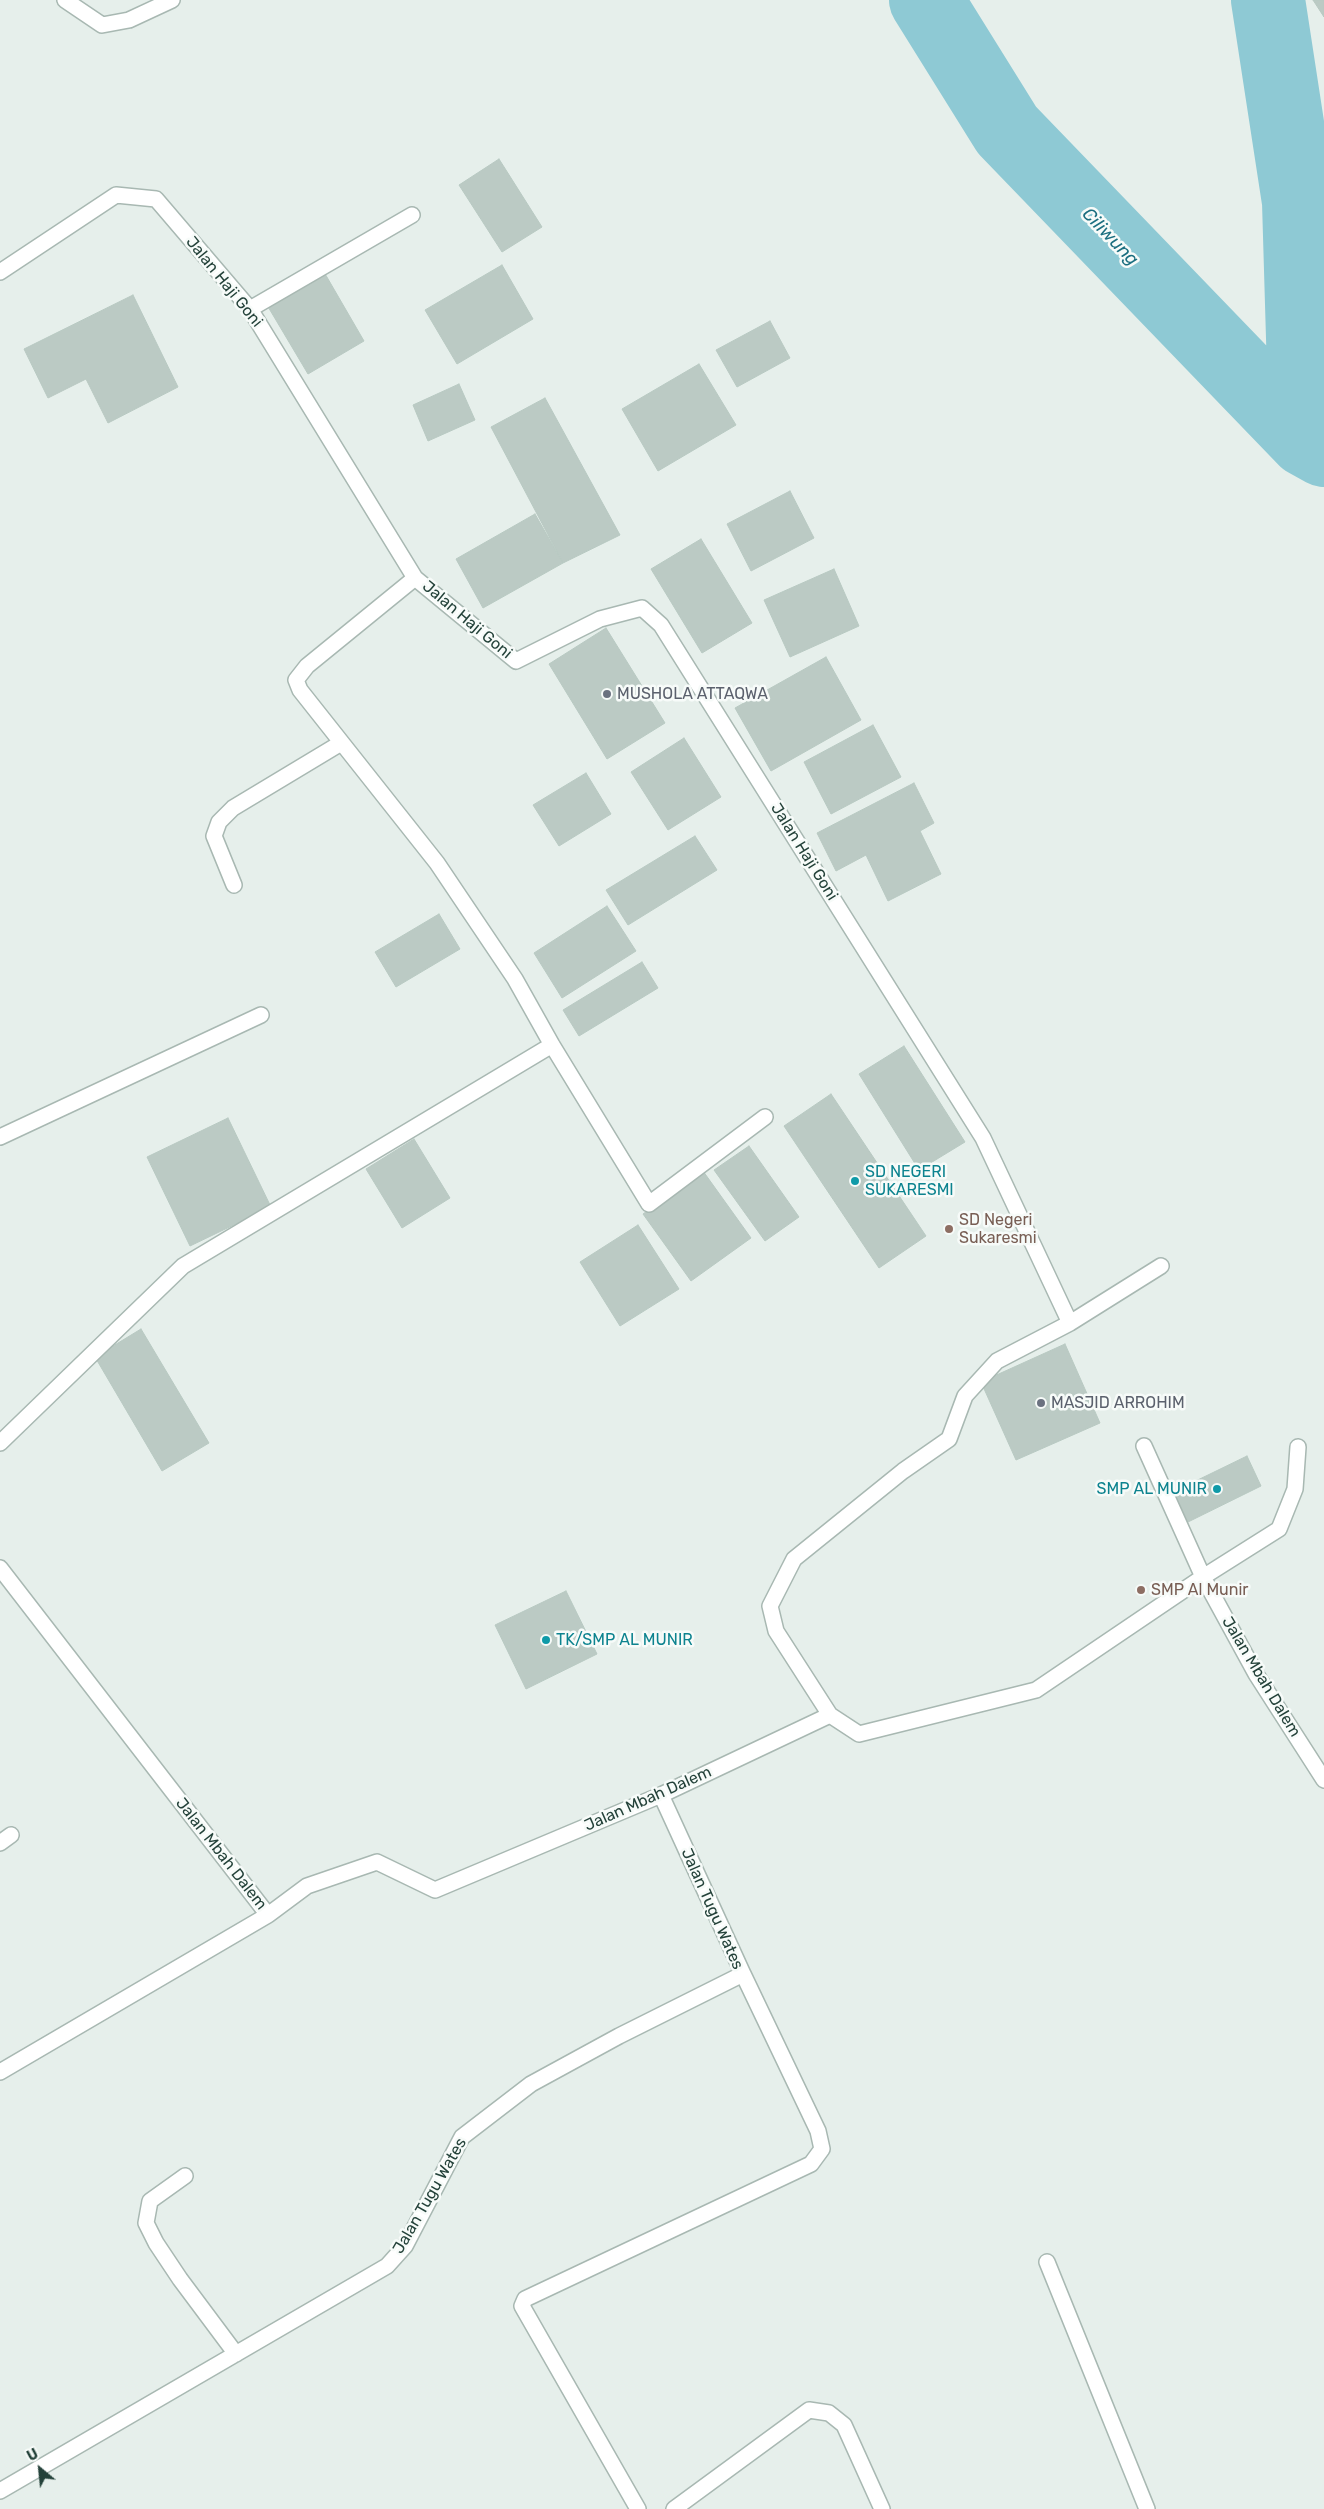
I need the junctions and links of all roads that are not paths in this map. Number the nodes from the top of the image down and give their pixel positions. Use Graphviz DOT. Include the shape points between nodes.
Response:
graph roads {
  1 [pos="65,0"];
  2 [pos="172,0"];
  3 [pos="412,215"];
  4 [pos="0,272"];
  5 [pos="250,308"];
  6 [pos="416,578"];
  7 [pos="341,743"];
  8 [pos="234,885"];
  9 [pos="261,1015"];
  10 [pos="552,1045"];
  11 [pos="765,1117"];
  12 [pos="0,1137"];
  13 [pos="1161,1266"];
  14 [pos="1070,1324"];
  15 [pos="0,1443"];
  16 [pos="1144,1446"];
  17 [pos="1298,1447"];
  18 [pos="0,1568"];
  19 [pos="1203,1577"];
  20 [pos="830,1715"];
  21 [pos="1324,1780"];
  22 [pos="662,1795"];
  23 [pos="268,1915"];
  24 [pos="743,1974"];
  25 [pos="0,2072"];
  26 [pos="185,2176"];
  27 [pos="1047,2262"];
  28 [pos="236,2354"];
  29 [pos="0,2491"];
  30 [pos="638,2509"];
  31 [pos="674,2509"];
  32 [pos="882,2509"];
  33 [pos="1148,2509"];
  1 -- 2 [label="street" via="102,25 129,20"];
  3 -- 5 [label="street"];
  4 -- 5 [label="street, Jalan Haji Goni" via="116,194 156,199"];
  5 -- 6 [label="street, Jalan Haji Goni"];
  6 -- 7 [label="street" via="307,666 296,680 300,690"];
  6 -- 14 [label="street, Jalan Haji Goni" via="516,661 608,616 642,608 661,625 983,1138"];
  7 -- 8 [label="street" via="233,808 220,822 214,836"];
  7 -- 10 [label="street" via="437,863 515,979"];
  9 -- 12 [label="street"];
  10 -- 11 [label="street" via="649,1204"];
  10 -- 15 [label="street" via="183,1266"];
  13 -- 14 [label="street"];
  14 -- 20 [label="street" via="997,1361 966,1396 949,1439 903,1471 794,1559 770,1606 776,1631"];
  16 -- 19 [label="street, Jalan Mbah Dalem"];
  17 -- 19 [label="street" via="1295,1489 1279,1528"];
  18 -- 23 [label="street, Jalan Mbah Dalem"];
  19 -- 20 [label="street" via="1036,1690 859,1734"];
  19 -- 21 [label="street, Jalan Mbah Dalem" via="1256,1674"];
  20 -- 22 [label="street, Jalan Mbah Dalem"];
  22 -- 23 [label="street, Jalan Mbah Dalem" via="435,1890 377,1862 307,1886"];
  22 -- 24 [label="street, Jalan Tugu Wates"];
  23 -- 25 [label="street"];
  24 -- 28 [label="street, Jalan Tugu Wates" via="531,2084 462,2137 405,2246 387,2266"];
  24 -- 30 [label="street" via="818,2131 822,2149 811,2164 525,2299 522,2306"];
  26 -- 28 [label="street" via="150,2201 146,2223 175,2272"];
  27 -- 33 [label="street"];
  28 -- 29 [label="street, Jalan Tugu Wates"];
  31 -- 32 [label="street" via="810,2410 829,2413 844,2425"];
}
